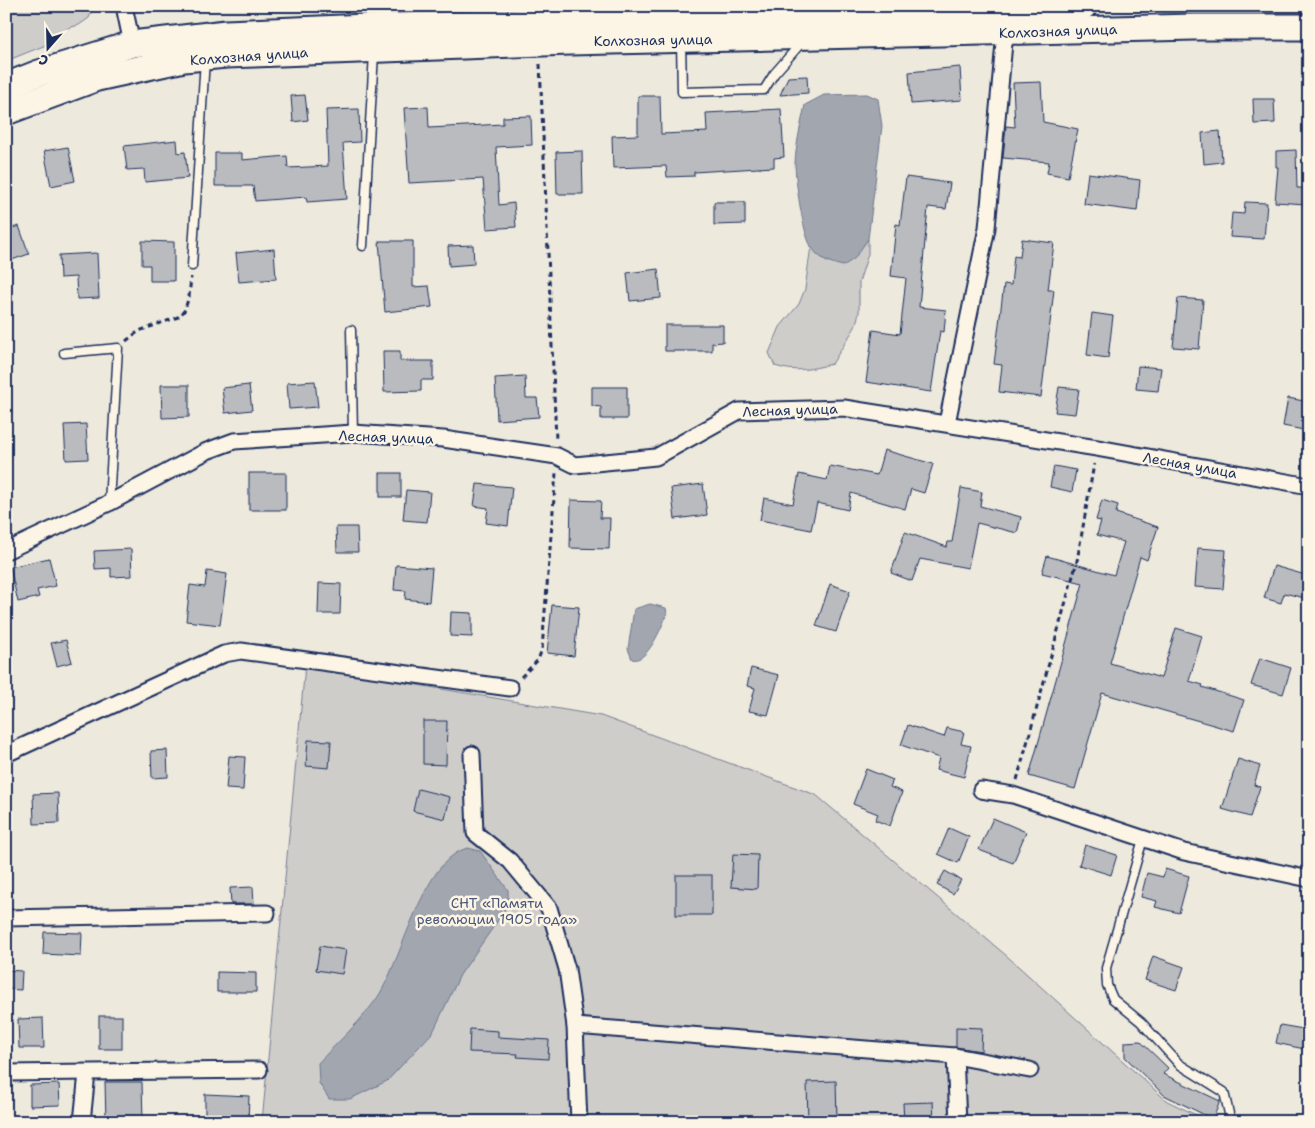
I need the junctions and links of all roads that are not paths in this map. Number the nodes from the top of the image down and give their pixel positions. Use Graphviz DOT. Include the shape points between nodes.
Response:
graph roads {
  1 [pos="124,6"];
  2 [pos="1084,6"];
  3 [pos="1018,7"];
  4 [pos="903,9"];
  5 [pos="1309,28"];
  6 [pos="1005,32"];
  7 [pos="807,37"];
  8 [pos="681,40"];
  9 [pos="132,44"];
  10 [pos="374,49"];
  11 [pos="205,57"];
  12 [pos="6,86"];
  13 [pos="6,112"];
  14 [pos="363,246"];
  15 [pos="192,266"];
  16 [pos="351,330"];
  17 [pos="64,353"];
  18 [pos="947,424"];
  19 [pos="353,433"];
  20 [pos="1309,486"];
  21 [pos="109,503"];
  22 [pos="6,551"];
  23 [pos="510,688"];
  24 [pos="6,754"];
  25 [pos="472,754"];
  26 [pos="981,790"];
  27 [pos="1143,840"];
  28 [pos="1309,880"];
  29 [pos="267,913"];
  30 [pos="6,918"];
  31 [pos="575,1026"];
  32 [pos="955,1056"];
  33 [pos="259,1070"];
  34 [pos="1030,1070"];
  35 [pos="6,1072"];
  36 [pos="87,1073"];
  37 [pos="82,1122"];
  38 [pos="579,1122"];
  39 [pos="958,1122"];
  40 [pos="1234,1122"];
  1 -- 9 [label="street"];
  2 -- 3 [label="main road, Колхозная улица"];
  3 -- 4 [label="main road, Колхозная улица"];
  4 -- 9 [label="main road, Колхозная улица" via="366,26 226,33"];
  5 -- 6 [label="main road, Колхозная улица" via="1194,27"];
  6 -- 7 [label="main road, Колхозная улица"];
  6 -- 18 [label="street" via="987,228"];
  7 -- 8 [label="main road, Колхозная улица"];
  7 -- 8 [label="lane" via="764,90 682,92"];
  8 -- 10 [label="main road, Колхозная улица"];
  9 -- 12 [label="main road, Колхозная улица"];
  10 -- 11 [label="main road, Колхозная улица"];
  10 -- 14 [label="lane"];
  11 -- 13 [label="main road, Колхозная улица" via="97,78"];
  11 -- 15 [label="lane"];
  16 -- 19 [label="lane"];
  17 -- 21 [label="lane" via="118,348"];
  18 -- 19 [label="street, Лесная улица" via="844,408 739,411 656,458 575,465 557,456 443,439"];
  18 -- 20 [label="street, Лесная улица"];
  19 -- 21 [label="street, Лесная улица" via="234,441 207,451"];
  21 -- 22 [label="street, Лесная улица"];
  23 -- 24 [label="street" via="242,651 224,654"];
  25 -- 31 [label="street" via="475,833 510,861 549,908 568,969"];
  26 -- 27 [label="street" via="1013,796"];
  27 -- 28 [label="street"];
  27 -- 40 [label="lane" via="1106,968 1107,985 1113,999 1141,1022 1179,1064 1224,1092 1230,1118"];
  29 -- 30 [label="street"];
  31 -- 32 [label="street"];
  31 -- 38 [label="street"];
  32 -- 34 [label="street"];
  32 -- 39 [label="street"];
  33 -- 36 [label="street"];
  35 -- 36 [label="street"];
  36 -- 37 [label="street"];
}
